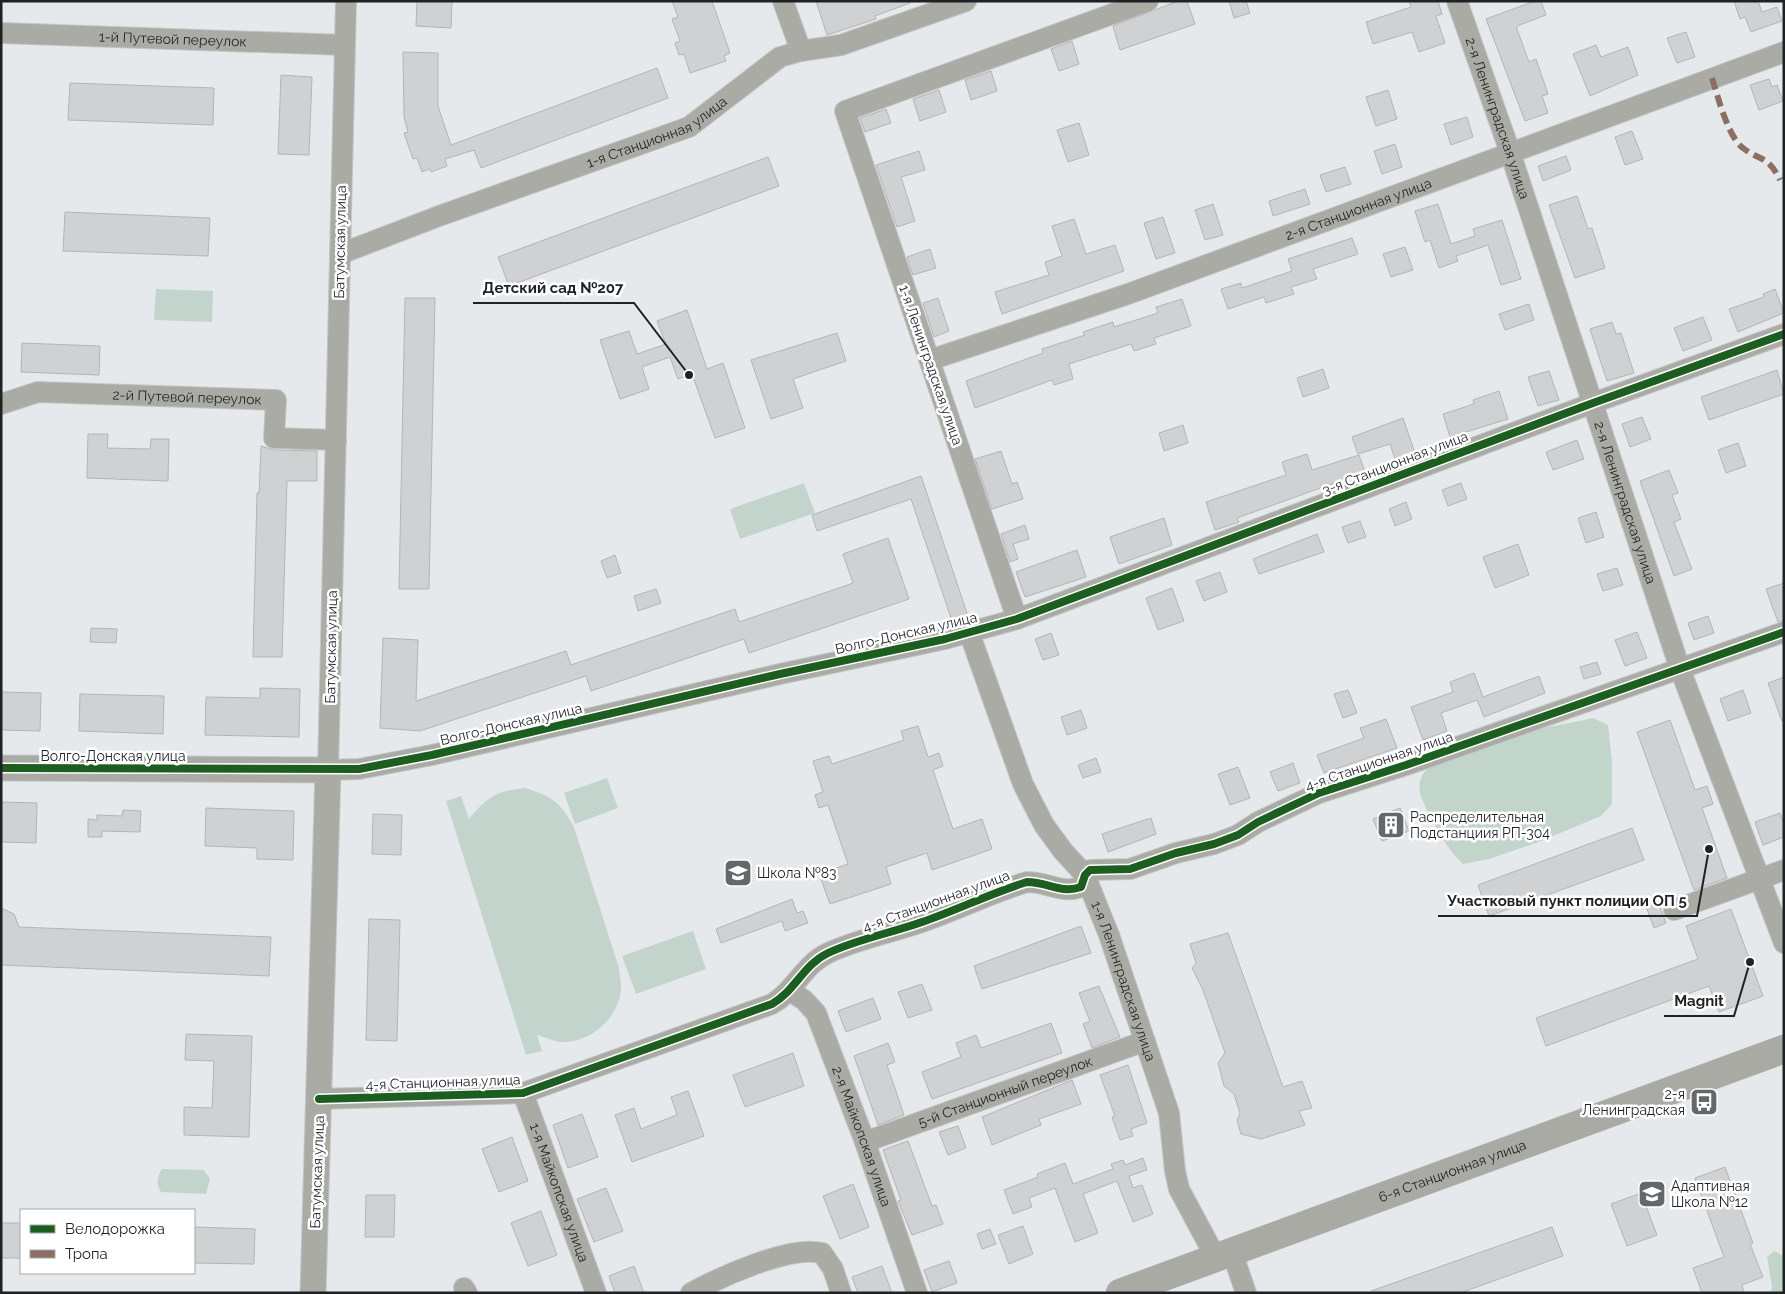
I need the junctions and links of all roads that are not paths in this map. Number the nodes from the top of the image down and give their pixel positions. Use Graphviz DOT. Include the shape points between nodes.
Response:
graph roads {
  1 [pos="346,1"];
  2 [pos="783,1"];
  3 [pos="966,1"];
  4 [pos="1148,1"];
  5 [pos="1457,1"];
  6 [pos="1096,10"];
  7 [pos="1,33"];
  8 [pos="345,45"];
  9 [pos="801,51"];
  10 [pos="1784,52"];
  11 [pos="1510,152"];
  12 [pos="340,254"];
  13 [pos="1784,334"];
  14 [pos="930,360"];
  15 [pos="1593,403"];
  16 [pos="1,404"];
  17 [pos="336,440"];
  18 [pos="1017,619"];
  19 [pos="969,632"];
  20 [pos="1784,632"];
  21 [pos="1680,669"];
  22 [pos="1,768"];
  23 [pos="328,770"];
  24 [pos="1784,870"];
  25 [pos="1085,875"];
  26 [pos="1760,879"];
  27 [pos="1674,910"];
  28 [pos="1784,943"];
  29 [pos="790,991"];
  30 [pos="1145,1040"];
  31 [pos="1784,1049"];
  32 [pos="523,1093"];
  33 [pos="319,1099"];
  34 [pos="865,1142"];
  35 [pos="1224,1255"];
  36 [pos="313,1293"];
  37 [pos="596,1293"];
  38 [pos="692,1293"];
  39 [pos="841,1293"];
  40 [pos="917,1293"];
  41 [pos="1120,1293"];
  42 [pos="1246,1293"];
  1 -- 8 [label="street, Батумская улица"];
  2 -- 9 [label="street"];
  3 -- 9 [label="street, 1-я Станционная улица" via="841,45"];
  4 -- 6 [label="street"];
  5 -- 11 [label="street, 2-я Ленинградская улица"];
  6 -- 14 [label="street, 1-я Ленинградская улица" via="845,111"];
  7 -- 8 [label="street, 1-й Путевой переулок"];
  8 -- 12 [label="street, Батумская улица"];
  9 -- 12 [label="street, 1-я Станционная улица" via="780,57 689,127"];
  10 -- 11 [label="street, 2-я Станционная улица"];
  11 -- 14 [label="street, 2-я Станционная улица" via="1128,294"];
  11 -- 15 [label="street, 2-я Ленинградская улица"];
  12 -- 17 [label="street, Батумская улица"];
  13 -- 15 [label="street, 3-я Станционная улица"];
  14 -- 18 [label="street, 1-я Ленинградская улица"];
  15 -- 18 [label="street, 3-я Станционная улица"];
  15 -- 21 [label="street, 2-я Ленинградская улица"];
  16 -- 17 [label="street, 2-й Путевой переулок" via="38,392 276,400 274,438"];
  17 -- 23 [label="street, Батумская улица"];
  18 -- 19 [label="street, Волго-Донская улица"];
  19 -- 23 [label="street, Волго-Донская улица" via="432,755 359,769"];
  19 -- 25 [label="street, 1-я Ленинградская улица" via="1023,784 1044,825"];
  20 -- 21 [label="street, 4-я Станционная улица"];
  21 -- 25 [label="street, 4-я Станционная улица" via="1319,793 1214,844 1130,869 1098,868"];
  21 -- 26 [label="street, 2-я Ленинградская улица"];
  22 -- 23 [label="street, Волго-Донская улица"];
  23 -- 33 [label="street, Батумская улица"];
  24 -- 26 [label="street"];
  25 -- 29 [label="street, 4-я Станционная улица" via="1081,887 1070,891 1039,882 1026,882 945,914 827,954 807,967"];
  25 -- 30 [label="street, 1-я Ленинградская улица"];
  26 -- 27 [label="street"];
  26 -- 28 [label="street, 2-я Ленинградская улица"];
  29 -- 32 [label="street, 4-я Станционная улица" via="772,1004"];
  29 -- 34 [label="street, 2-я Майкопская улица" via="804,1000 816,1014"];
  30 -- 34 [label="street, 5-й Станционный переулок"];
  30 -- 35 [label="street, 1-я Ленинградская улица" via="1169,1113 1179,1189"];
  31 -- 35 [label="main road, 6-я Станционная улица"];
  32 -- 33 [label="street, 4-я Станционная улица"];
  32 -- 37 [label="street, 1-я Майкопская улица"];
  33 -- 36 [label="street, Батумская улица"];
  34 -- 40 [label="street, 2-я Майкопская улица"];
  35 -- 41 [label="main road, 6-я Станционная улица"];
  35 -- 42 [label="street, 1-я Ленинградская улица"];
  38 -- 39 [label="street" via="761,1262 813,1251 822,1253 833,1269"];
}
